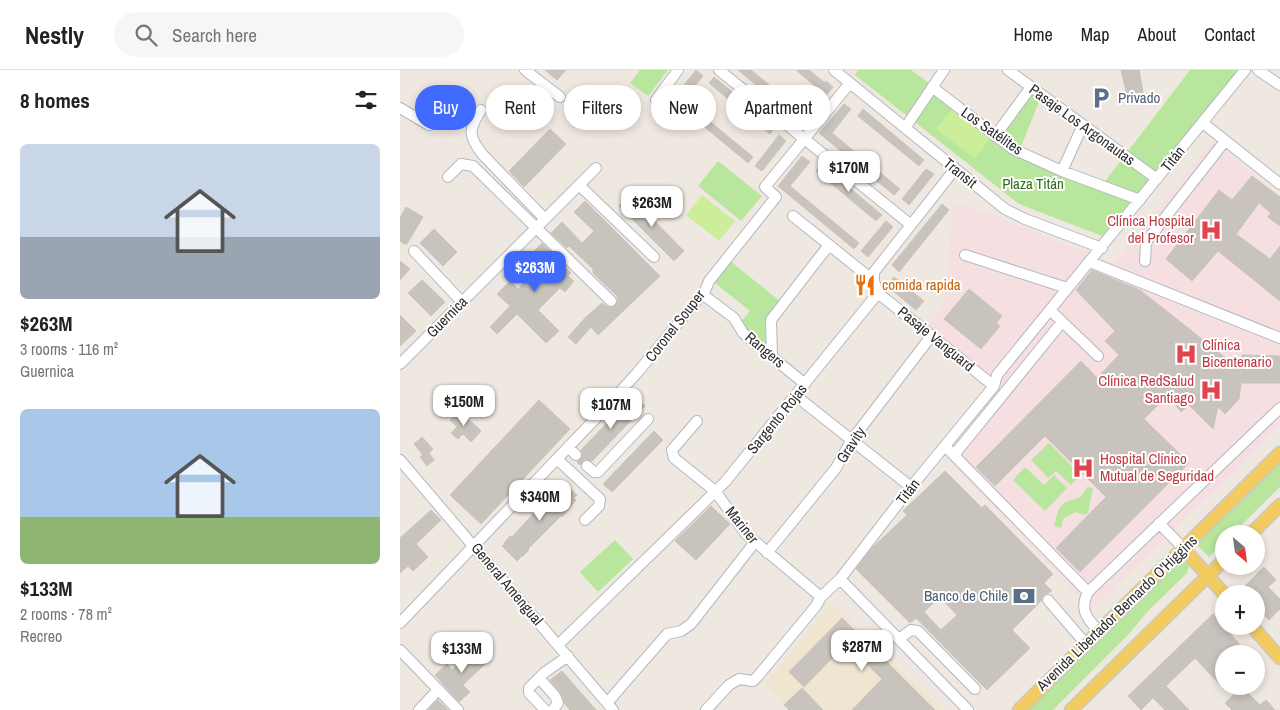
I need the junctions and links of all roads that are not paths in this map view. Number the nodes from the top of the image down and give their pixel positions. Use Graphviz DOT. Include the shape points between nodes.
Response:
graph roads {
  1 [pos="526,70"];
  2 [pos="678,70"];
  3 [pos="719,70"];
  4 [pos="834,70"];
  5 [pos="944,70"];
  6 [pos="1008,70"];
  7 [pos="1245,70"];
  8 [pos="1258,70"];
  9 [pos="850,83"];
  10 [pos="667,85"];
  11 [pos="1280,85"];
  12 [pos="932,87"];
  13 [pos="1031,87"];
  14 [pos="560,97"];
  15 [pos="400,108"];
  16 [pos="481,110"];
  17 [pos="415,117"];
  18 [pos="1202,123"];
  19 [pos="1083,125"];
  20 [pos="905,128"];
  21 [pos="995,136"];
  22 [pos="804,139"];
  23 [pos="1225,141"];
  24 [pos="596,168"];
  25 [pos="955,169"];
  26 [pos="1062,171"];
  27 [pos="448,177"];
  28 [pos="1157,179"];
  29 [pos="1280,184"];
  30 [pos="579,185"];
  31 [pos="1140,200"];
  32 [pos="793,216"];
  33 [pos="545,219"];
  34 [pos="911,225"];
  35 [pos="537,227"];
  36 [pos="829,245"];
  37 [pos="1102,248"];
  38 [pos="414,251"];
  39 [pos="965,255"];
  40 [pos="654,257"];
  41 [pos="1146,261"];
  42 [pos="1090,262"];
  43 [pos="874,281"];
  44 [pos="1067,288"];
  45 [pos="878,293"];
  46 [pos="702,296"];
  47 [pos="611,301"];
  48 [pos="462,302"];
  49 [pos="1050,310"];
  50 [pos="1062,322"];
  51 [pos="932,335"];
  52 [pos="1280,338"];
  53 [pos="772,356"];
  54 [pos="1098,356"];
  55 [pos="400,364"];
  56 [pos="806,384"];
  57 [pos="994,386"];
  58 [pos="796,396"];
  59 [pos="1280,408"];
  60 [pos="648,419"];
  61 [pos="697,421"];
  62 [pos="851,440"];
  63 [pos="945,446"];
  64 [pos="568,447"];
  65 [pos="1280,454"];
  66 [pos="576,455"];
  67 [pos="954,455"];
  68 [pos="557,459"];
  69 [pos="400,460"];
  70 [pos="588,466"];
  71 [pos="911,487"];
  72 [pos="715,491"];
  73 [pos="1280,505"];
  74 [pos="585,520"];
  75 [pos="1159,523"];
  76 [pos="1260,525"];
  77 [pos="755,542"];
  78 [pos="474,545"];
  79 [pos="1183,548"];
  80 [pos="767,553"];
  81 [pos="1215,569"];
  82 [pos="1208,576"];
  83 [pos="840,579"];
  84 [pos="1216,585"];
  85 [pos="1088,592"];
  86 [pos="821,597"];
  87 [pos="1048,600"];
  88 [pos="400,623"];
  89 [pos="1098,632"];
  90 [pos="1260,635"];
  91 [pos="899,640"];
  92 [pos="1086,644"];
  93 [pos="558,645"];
  94 [pos="400,650"];
  95 [pos="568,656"];
  96 [pos="1280,658"];
  97 [pos="539,678"];
  98 [pos="438,690"];
  99 [pos="975,690"];
  100 [pos="610,707"];
  101 [pos="419,710"];
  102 [pos="458,710"];
  103 [pos="545,710"];
  104 [pos="554,710"];
  105 [pos="706,710"];
  106 [pos="968,710"];
  107 [pos="1019,710"];
  108 [pos="1071,710"];
  1 -- 14 [label="street"];
  2 -- 10 [label="street"];
  3 -- 22 [label="street"];
  4 -- 9 [label="street, Transit"];
  5 -- 12 [label="street"];
  6 -- 13 [label="street, Pasaje Los Argonautas"];
  7 -- 18 [label="street, Titán"];
  8 -- 11 [label="street"];
  9 -- 20 [label="street, Transit"];
  9 -- 22 [label="street"];
  12 -- 20 [label="street"];
  12 -- 21 [label="street, Los Satélites"];
  13 -- 19 [label="street, Pasaje Los Argonautas"];
  13 -- 21 [label="street"];
  15 -- 17 [label="street"];
  16 -- 33 [label="street" via="472,123 475,145"];
  18 -- 23 [label="street"];
  18 -- 28 [label="street, Titán"];
  19 -- 26 [label="street"];
  19 -- 28 [label="street, Pasaje Los Argonautas"];
  20 -- 25 [label="street, Transit"];
  21 -- 26 [label="street, Los Satélites" via="1013,149"];
  22 -- 34 [label="street"];
  22 -- 46 [label="street, Coronel Souper" via="765,187 776,197 709,281"];
  23 -- 29 [label="street"];
  23 -- 41 [label="street" via="1146,242"];
  24 -- 30 [label="street, Guernica"];
  25 -- 34 [label="street"];
  25 -- 37 [label="street, Transit" via="1017,216"];
  26 -- 31 [label="street, Los Satélites"];
  27 -- 35 [label="street" via="461,164 473,166"];
  28 -- 31 [label="street, Titán"];
  30 -- 33 [label="street, Guernica"];
  30 -- 40 [label="street"];
  31 -- 37 [label="street, Titán"];
  32 -- 36 [label="street"];
  33 -- 35 [label="street, Guernica"];
  34 -- 43 [label="street" via="874,272"];
  35 -- 47 [label="street"];
  35 -- 48 [label="street, Guernica"];
  36 -- 43 [label="street"];
  36 -- 53 [label="street" via="771,320"];
  37 -- 42 [label="street, Titán"];
  38 -- 48 [label="street"];
  39 -- 44 [label="street"];
  42 -- 44 [label="street, Titán"];
  42 -- 52 [label="street"];
  43 -- 45 [label="street"];
  44 -- 49 [label="street, Titán"];
  45 -- 51 [label="street, Pasaje Vanguard"];
  45 -- 56 [label="street, Sargento Rojas"];
  46 -- 53 [label="street, Rangers" via="734,318 743,333"];
  46 -- 64 [label="street, Coronel Souper" via="637,374"];
  48 -- 55 [label="street, Guernica"];
  49 -- 50 [label="street"];
  49 -- 57 [label="street, Titán" via="997,375"];
  50 -- 54 [label="street"];
  50 -- 67 [label="street"];
  51 -- 57 [label="street, Pasaje Vanguard"];
  51 -- 62 [label="street, Gravity"];
  53 -- 56 [label="street, Rangers"];
  56 -- 58 [label="street, Sargento Rojas"];
  57 -- 63 [label="street, Titán"];
  58 -- 62 [label="street"];
  58 -- 72 [label="street, Sargento Rojas"];
  59 -- 75 [label="street"];
  60 -- 70 [label="street" via="598,472"];
  61 -- 72 [label="street, Mariner" via="672,453"];
  62 -- 71 [label="street"];
  62 -- 80 [label="street, Gravity" via="836,468"];
  63 -- 67 [label="street"];
  63 -- 71 [label="street, Titán"];
  64 -- 66 [label="street"];
  64 -- 68 [label="street, Coronel Souper"];
  65 -- 79 [label="main road, Avenida Libertador Bernardo O'Higgins"];
  67 -- 85 [label="street"];
  68 -- 74 [label="street" via="600,498 599,506"];
  68 -- 78 [label="street, Coronel Souper"];
  69 -- 78 [label="street, General Amengual"];
  71 -- 83 [label="street, Titán"];
  72 -- 77 [label="street, Mariner"];
  72 -- 93 [label="street, Sargento Rojas"];
  73 -- 76 [label="main road"];
  75 -- 79 [label="street"];
  75 -- 85 [label="street"];
  77 -- 80 [label="street, Mariner"];
  77 -- 100 [label="street" via="691,624 681,631 667,634"];
  78 -- 88 [label="street, Coronel Souper"];
  78 -- 93 [label="street, General Amengual"];
  79 -- 82 [label="main road"];
  79 -- 89 [label="main road, Avenida Libertador Bernardo O'Higgins"];
  80 -- 86 [label="street, Mariner"];
  81 -- 82 [label="main road"];
  82 -- 84 [label="main road"];
  82 -- 108 [label="main road"];
  83 -- 86 [label="street, Titán"];
  83 -- 91 [label="street"];
  85 -- 89 [label="street" via="1084,609"];
  86 -- 105 [label="street, Titán" via="755,679 739,679 729,685"];
  87 -- 92 [label="street"];
  89 -- 92 [label="main road, Avenida Libertador Bernardo O'Higgins"];
  90 -- 96 [label="main road"];
  91 -- 99 [label="street" via="911,630 918,631"];
  91 -- 106 [label="street"];
  92 -- 107 [label="main road, Avenida Libertador Bernardo O'Higgins"];
  93 -- 95 [label="street, General Amengual"];
  94 -- 98 [label="street"];
  95 -- 97 [label="street"];
  95 -- 100 [label="street, General Amengual"];
  97 -- 103 [label="street" via="529,688 529,693"];
  97 -- 104 [label="street" via="555,696 558,703"];
  98 -- 101 [label="street"];
  98 -- 102 [label="street"];
}
